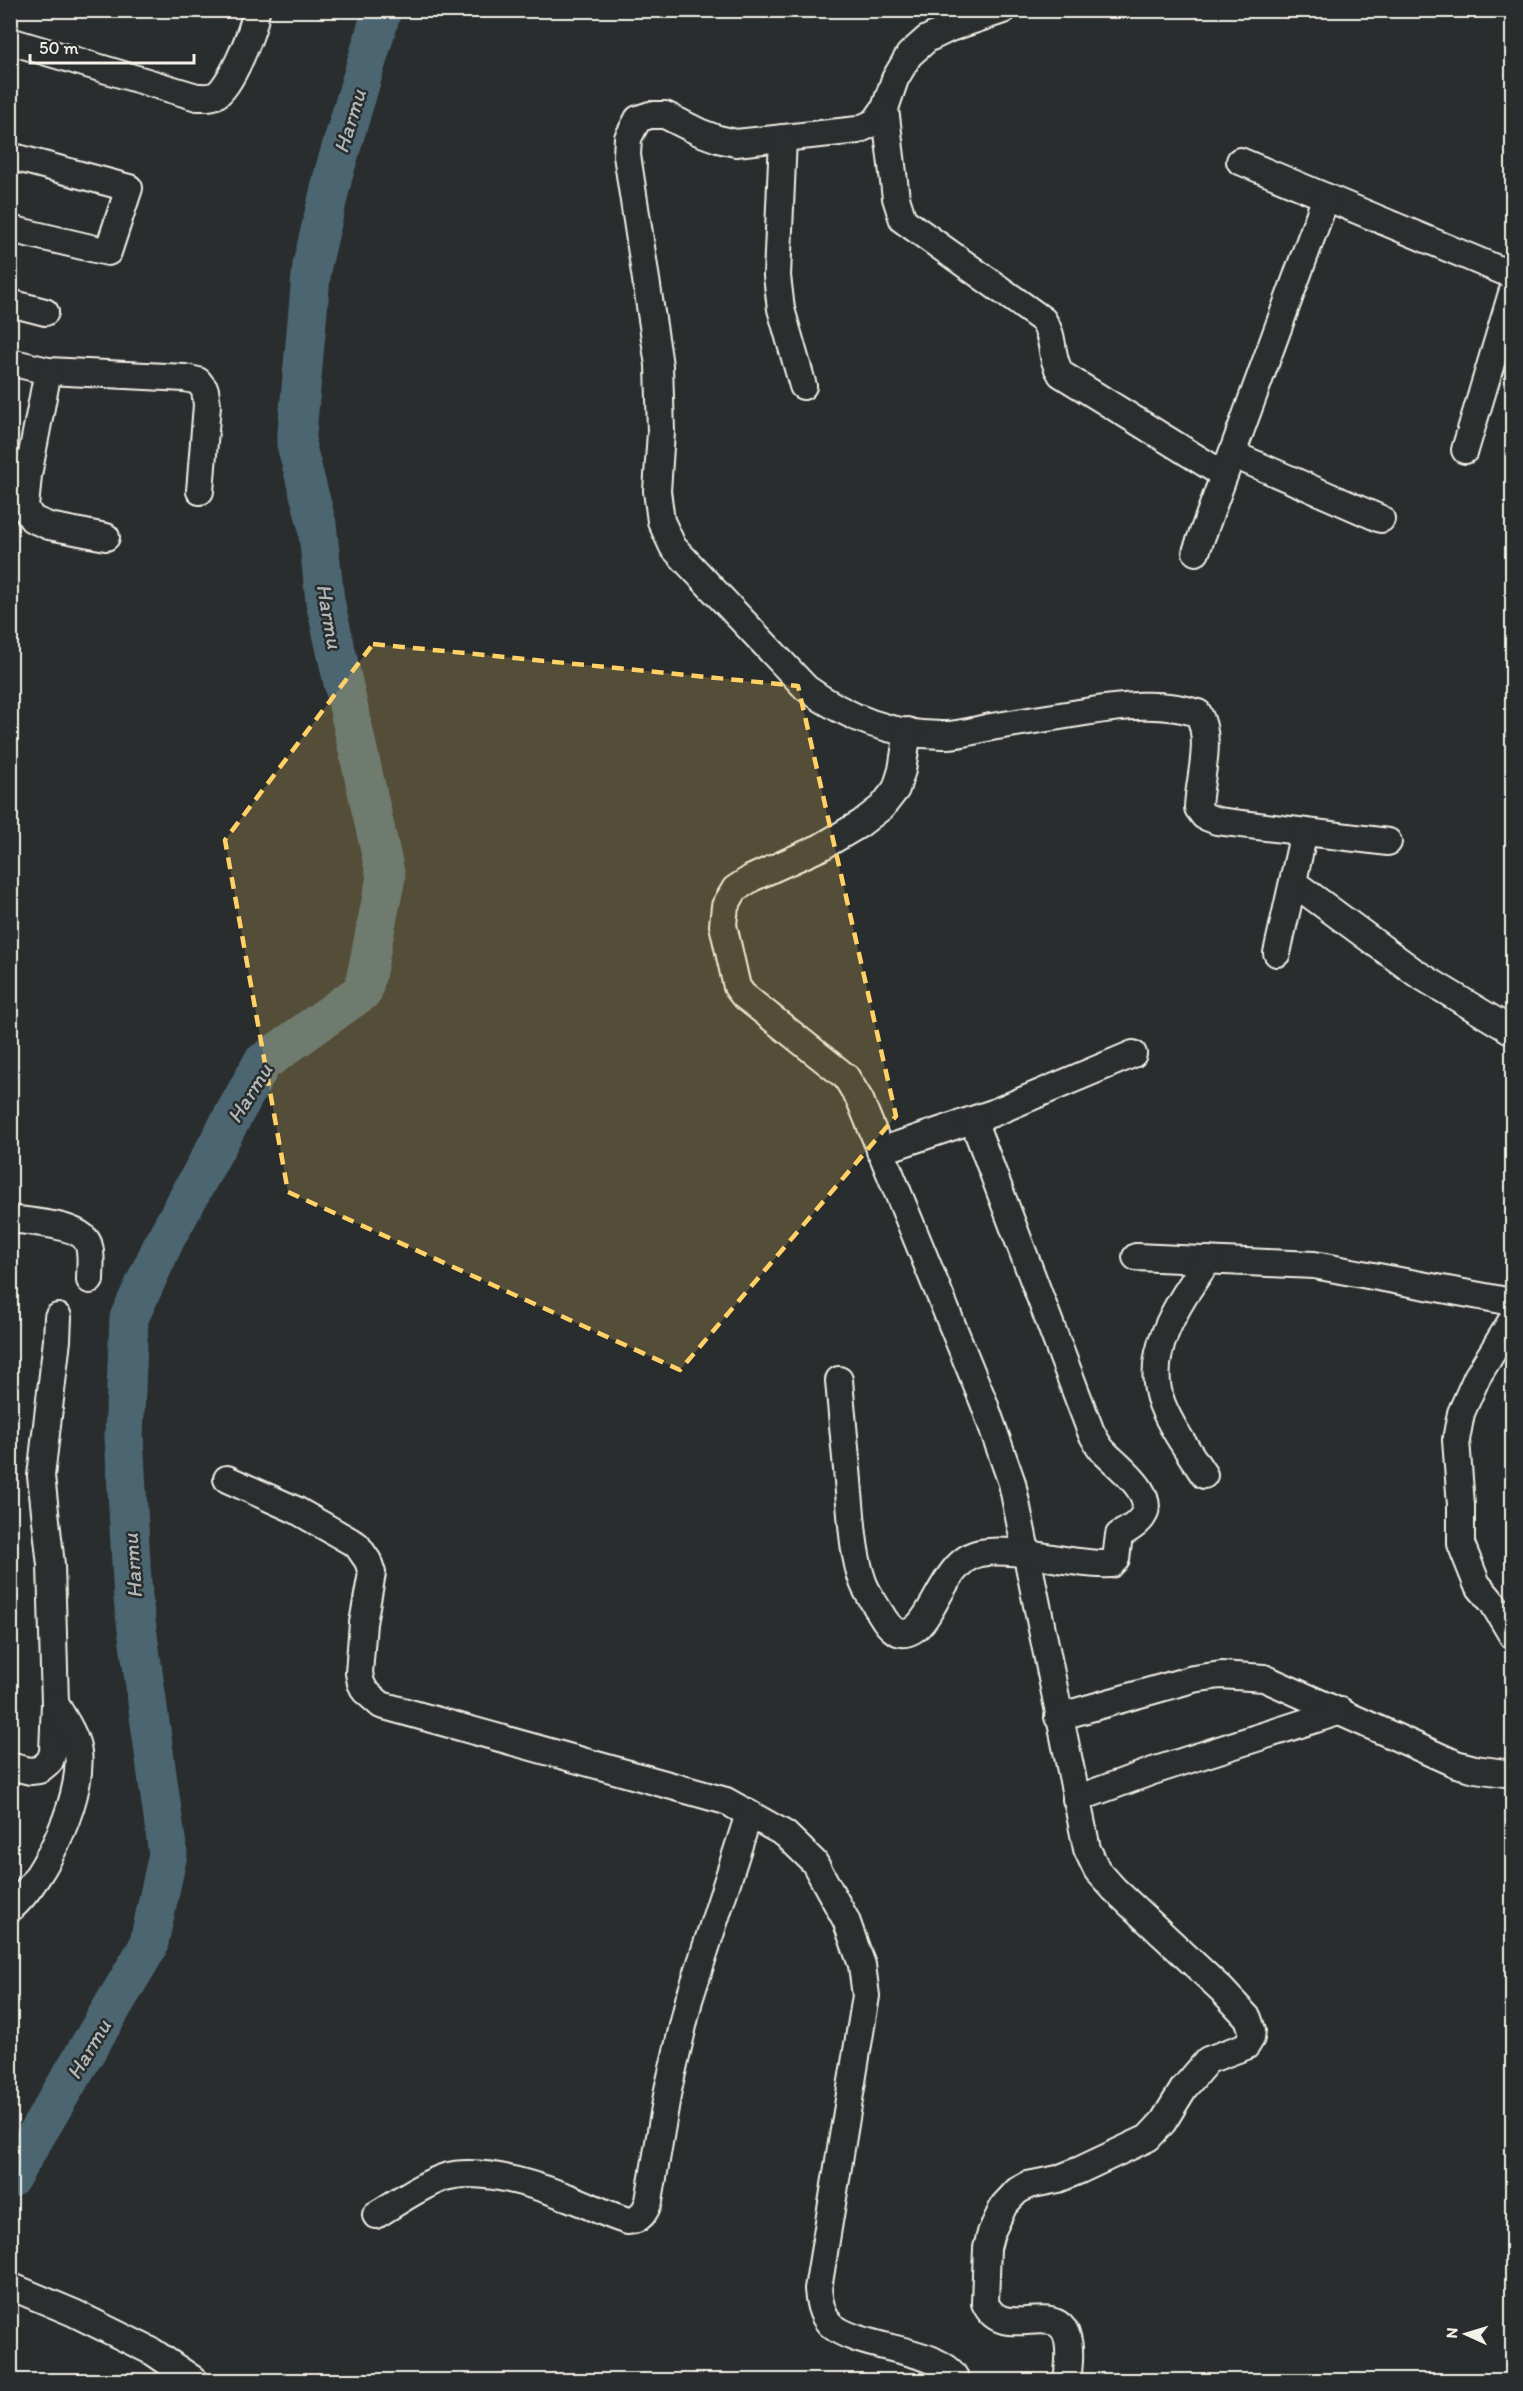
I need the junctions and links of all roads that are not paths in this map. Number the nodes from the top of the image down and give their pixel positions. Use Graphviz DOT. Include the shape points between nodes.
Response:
graph roads {
  1 [pos="256,10"];
  2 [pos="1003,10"];
  3 [pos="10,41"];
  4 [pos="885,108"];
  5 [pos="783,138"];
  6 [pos="10,156"];
  7 [pos="1240,162"];
  8 [pos="1326,197"];
  9 [pos="10,228"];
  10 [pos="1512,275"];
  11 [pos="1512,293"];
  12 [pos="10,303"];
  13 [pos="45,312"];
  14 [pos="10,362"];
  15 [pos="48,371"];
  16 [pos="803,386"];
  17 [pos="1465,450"];
  18 [pos="1228,464"];
  19 [pos="20,473"];
  20 [pos="200,491"];
  21 [pos="1380,519"];
  22 [pos="106,537"];
  23 [pos="1196,552"];
  24 [pos="908,731"];
  25 [pos="1304,832"];
  26 [pos="1389,842"];
  27 [pos="1294,883"];
  28 [pos="1277,953"];
  29 [pos="1512,1031"];
  30 [pos="1133,1054"];
  31 [pos="973,1120"];
  32 [pos="880,1151"];
  33 [pos="10,1218"];
  34 [pos="1136,1257"];
  35 [pos="1208,1260"];
  36 [pos="90,1280"];
  37 [pos="1512,1302"];
  38 [pos="57,1317"];
  39 [pos="1512,1320"];
  40 [pos="839,1380"];
  41 [pos="1204,1475"];
  42 [pos="227,1479"];
  43 [pos="1026,1555"];
  44 [pos="1512,1635"];
  45 [pos="55,1703"];
  46 [pos="1341,1711"];
  47 [pos="1058,1717"];
  48 [pos="10,1766"];
  49 [pos="1512,1774"];
  50 [pos="1076,1799"];
  51 [pos="749,1814"];
  52 [pos="10,1909"];
  53 [pos="376,2215"];
  54 [pos="21,2291"];
  55 [pos="194,2380"];
  56 [pos="956,2380"];
  57 [pos="1067,2380"];
  1 -- 3 [label="street" via="255,23 227,83 218,94 209,97 197,97"];
  2 -- 4 [label="street" via="927,39 909,56 895,79"];
  4 -- 5 [label="street" via="875,122 858,130"];
  4 -- 18 [label="street" via="896,198 903,220 1043,320 1053,341 1054,364 1061,374"];
  5 -- 16 [label="street" via="777,276 781,309"];
  5 -- 24 [label="street" via="736,143 708,136 665,115 650,115 638,119 628,138 627,155 659,365 661,432 657,491 661,521 673,547 806,688 852,716"];
  6 -- 9 [label="street" via="129,188 108,252"];
  7 -- 8 [label="street"];
  8 -- 10 [label="street"];
  8 -- 18 [label="street"];
  11 -- 17 [label="street"];
  12 -- 13 [label="street"];
  14 -- 15 [label="street"];
  15 -- 19 [label="street"];
  15 -- 20 [label="street" via="198,381 205,390 207,405"];
  18 -- 21 [label="street"];
  18 -- 23 [label="street"];
  19 -- 22 [label="street" via="32,519"];
  24 -- 25 [label="street" via="946,735 1103,709 1183,708 1198,713 1203,723 1198,808 1204,816"];
  24 -- 32 [label="street" via="896,789 882,807 821,847 735,889 725,906 723,925 737,987 846,1077 860,1100"];
  25 -- 26 [label="street"];
  25 -- 27 [label="street"];
  27 -- 28 [label="street"];
  27 -- 29 [label="street" via="1416,973"];
  30 -- 31 [label="street"];
  31 -- 32 [label="street"];
  31 -- 43 [label="street" via="1091,1432 1105,1453 1134,1480 1144,1501 1140,1520 1119,1535 1116,1559 1111,1564"];
  32 -- 43 [label="street" via="984,1403 1012,1483"];
  33 -- 36 [label="street" via="81,1235 90,1247"];
  34 -- 35 [label="street"];
  35 -- 37 [label="street" via="1314,1265"];
  35 -- 41 [label="street" via="1184,1295 1159,1347 1156,1373 1161,1403"];
  38 -- 45 [label="street" via="41,1476 51,1565"];
  39 -- 44 [label="street" via="1477,1377 1461,1413 1456,1440 1461,1544 1477,1584"];
  40 -- 43 [label="street" via="853,1537 863,1583 888,1625 903,1633 916,1628 941,1587 970,1557 989,1553"];
  42 -- 51 [label="street" via="296,1510 357,1545 364,1553 372,1573 359,1672 365,1691 381,1705 726,1801"];
  43 -- 47 [label="street"];
  45 -- 48 [label="street" via="50,1761 34,1771"];
  45 -- 52 [label="street" via="76,1743 75,1791 67,1823 50,1856"];
  46 -- 47 [label="street" via="1264,1678 1221,1675 1193,1678"];
  46 -- 49 [label="street" via="1456,1764"];
  46 -- 50 [label="street"];
  47 -- 50 [label="street"];
  50 -- 57 [label="street" via="1087,1849 1097,1870 1222,1990 1248,2018 1252,2030 1246,2046 1208,2060 1196,2072 1148,2138 1058,2179 1017,2191 995,2221 987,2248 988,2311 1006,2322 1047,2320 1062,2327 1070,2343"];
  51 -- 53 [label="street" via="689,2000 643,2215 628,2221 522,2182 463,2174 435,2181"];
  51 -- 56 [label="street" via="785,1834 814,1862 846,1920 862,1965 866,1996 863,2022 818,2289 821,2308 828,2320 849,2335 921,2355 950,2371"];
  54 -- 55 [label="street" via="153,2352"];
}
